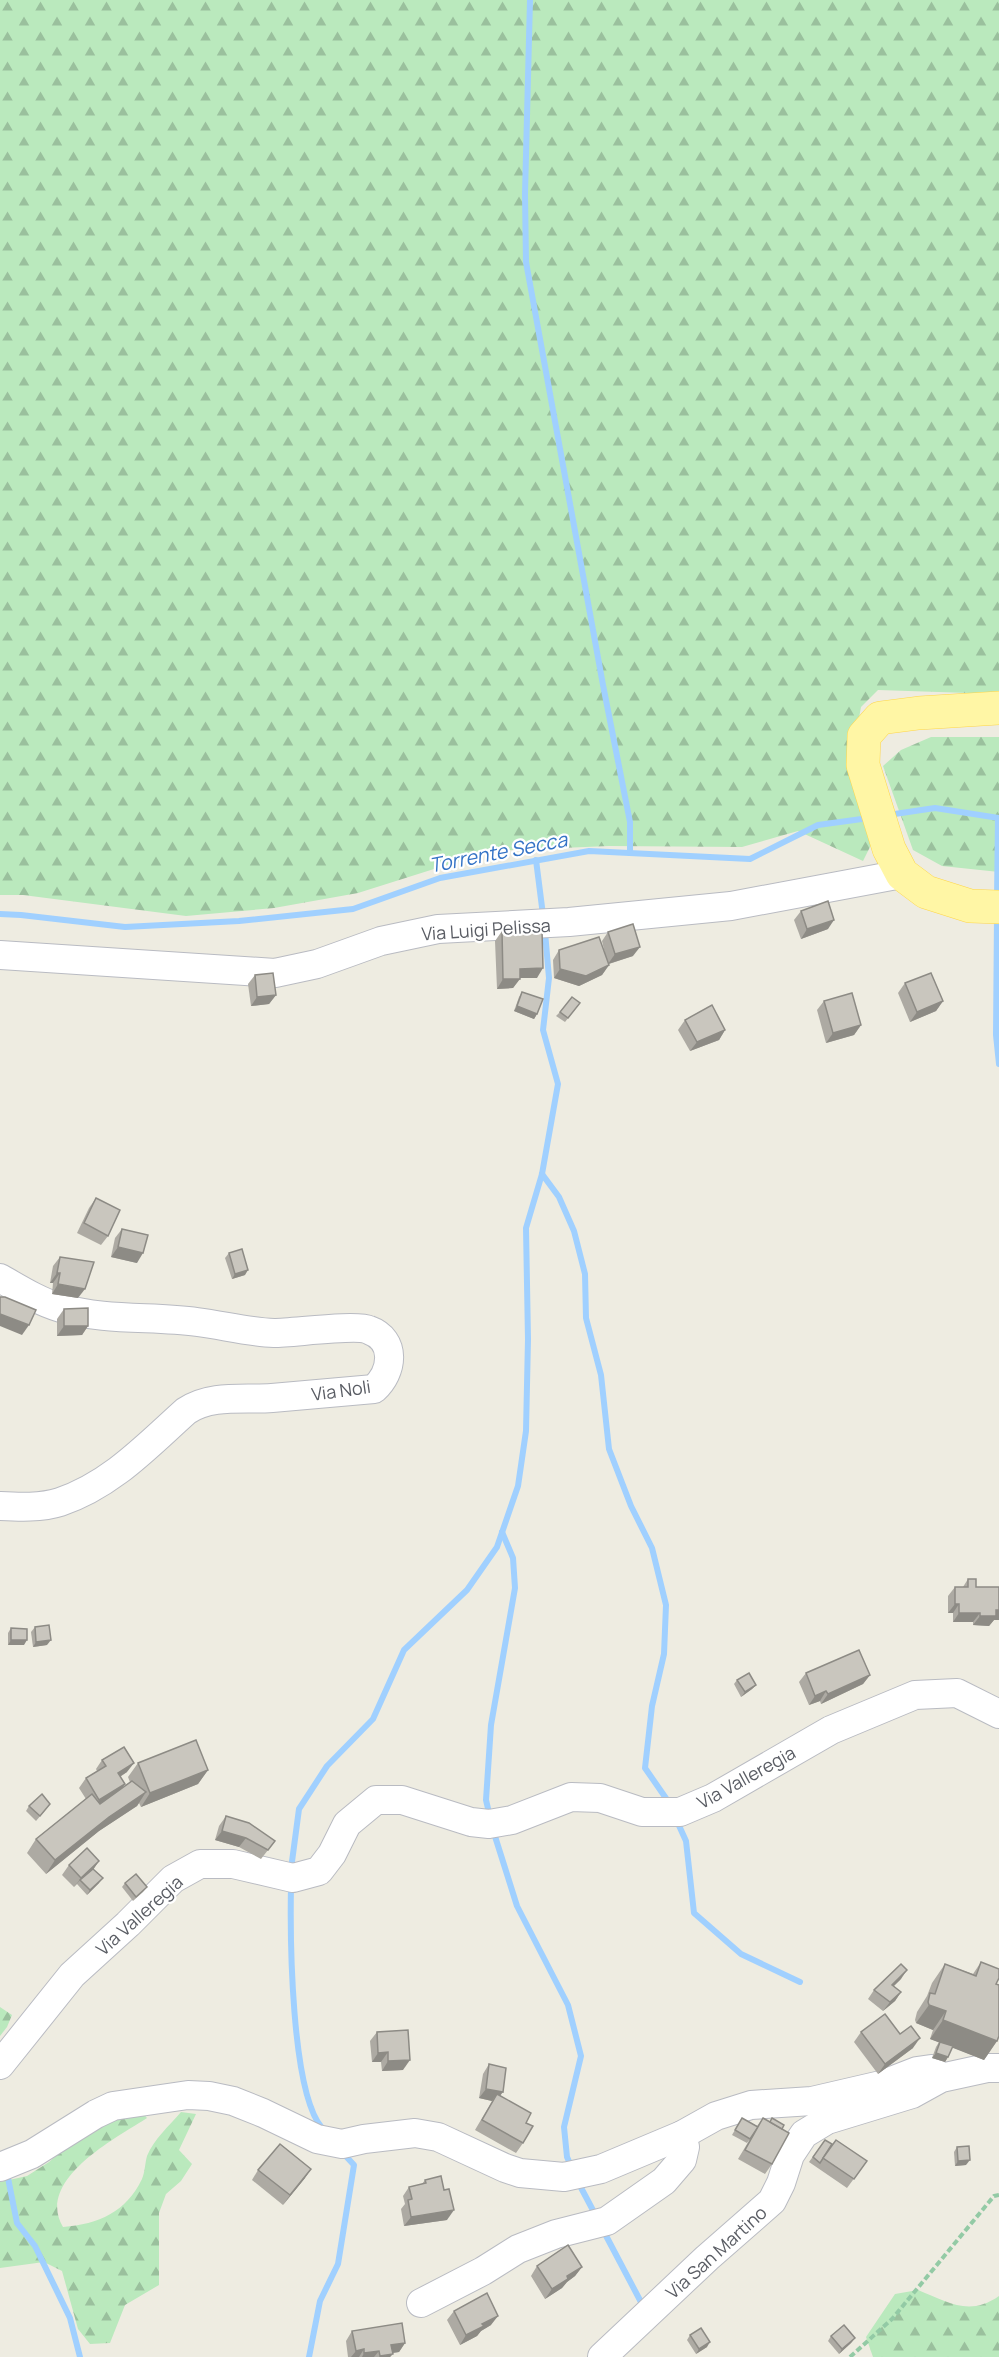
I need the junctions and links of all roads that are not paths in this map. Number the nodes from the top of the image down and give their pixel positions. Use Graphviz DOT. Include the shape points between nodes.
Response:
graph roads {
  1 [pos="999,708"];
  2 [pos="896,861"];
  3 [pos="999,907"];
  4 [pos="0,956"];
  5 [pos="0,1278"];
  6 [pos="0,1506"];
  7 [pos="999,1714"];
  8 [pos="0,2065"];
  9 [pos="999,2068"];
  10 [pos="941,2078"];
  11 [pos="682,2135"];
  12 [pos="0,2167"];
  13 [pos="421,2303"];
  14 [pos="602,2357"];
  1 -- 2 [label="main road" via="880,718 864,736 863,765"];
  2 -- 3 [label="main road" via="926,892 970,906"];
  2 -- 4 [label="street, Via Luigi Pelissa" via="731,906 569,922 438,929 381,941 317,964 275,973"];
  5 -- 6 [label="street, Via Noli" via="61,1308 104,1316 195,1321 272,1333 367,1328 384,1341 390,1362 388,1372 374,1389 197,1403 122,1470 100,1484 59,1502"];
  7 -- 8 [label="street, Via Valleregia" via="957,1693 915,1695 831,1730 713,1798 680,1812 642,1812 600,1798 571,1797 512,1820 489,1824 402,1800 376,1800 347,1824 318,1871 293,1878 233,1864 200,1864 173,1879 72,1975"];
  9 -- 10 [label="street"];
  10 -- 11 [label="street" via="931,2069 812,2101 751,2105 716,2116"];
  10 -- 14 [label="street, Via San Martino" via="912,2094 827,2120 804,2134 790,2155 772,2201"];
  11 -- 12 [label="street" via="601,2169 564,2177 520,2173 438,2137 415,2133 342,2144 317,2139 233,2101 189,2096 113,2106 32,2154"];
  11 -- 13 [label="street" via="682,2160 664,2181 607,2221 518,2249"];
}
